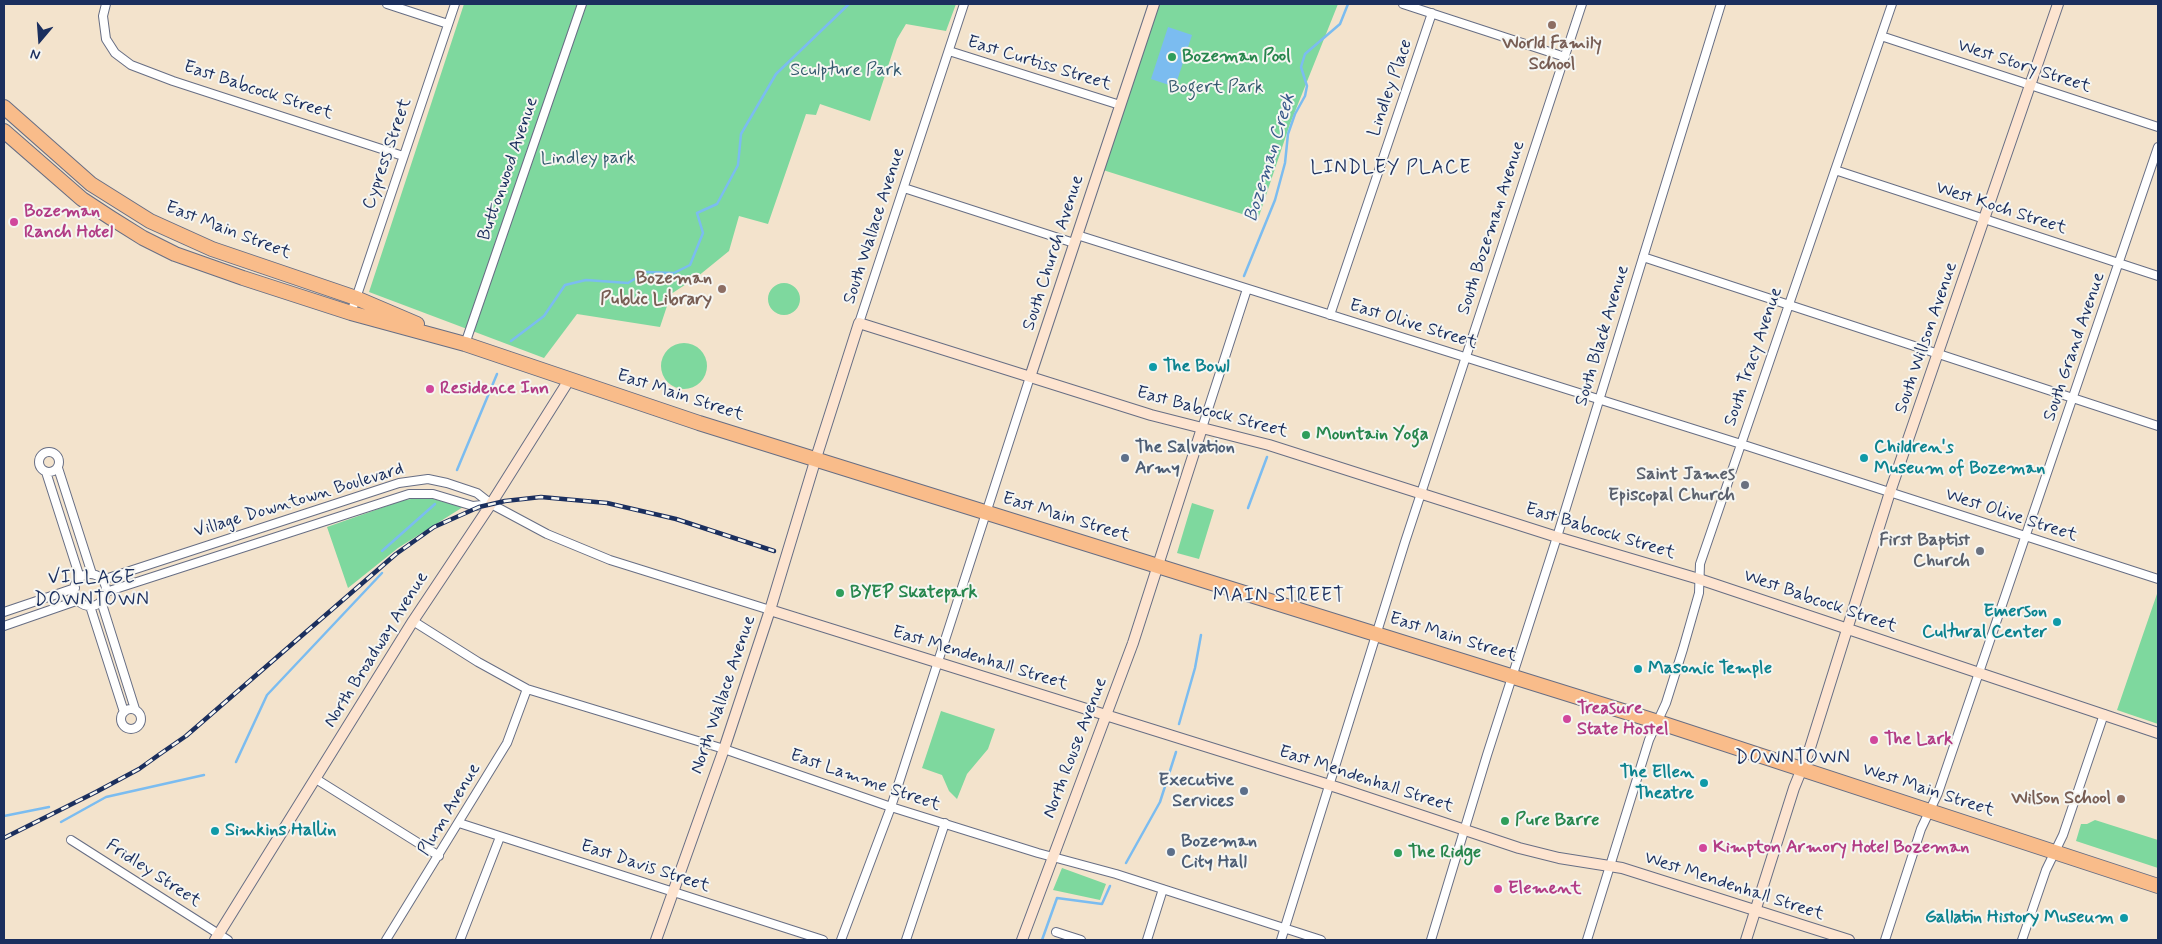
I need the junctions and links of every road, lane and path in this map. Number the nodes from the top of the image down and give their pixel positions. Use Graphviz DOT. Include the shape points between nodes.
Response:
graph roads {
  1 [pos="106,4"];
  2 [pos="387,4"];
  3 [pos="455,4"];
  4 [pos="582,4"];
  5 [pos="964,4"];
  6 [pos="1154,4"];
  7 [pos="1403,4"];
  8 [pos="1582,4"];
  9 [pos="1721,4"];
  10 [pos="1892,4"];
  11 [pos="2058,4"];
  12 [pos="1432,13"];
  13 [pos="448,24"];
  14 [pos="1881,36"];
  15 [pos="949,51"];
  16 [pos="1565,57"];
  17 [pos="2030,85"];
  18 [pos="1120,105"];
  19 [pos="4,108"];
  20 [pos="2158,126"];
  21 [pos="4,131"];
  22 [pos="2158,147"];
  23 [pos="403,156"];
  24 [pos="1835,170"];
  25 [pos="904,188"];
  26 [pos="1986,219"];
  27 [pos="1076,239"];
  28 [pos="1643,257"];
  29 [pos="2120,263"];
  30 [pos="2158,276"];
  31 [pos="1247,289"];
  32 [pos="356,298"];
  33 [pos="1788,305"];
  34 [pos="351,313"];
  35 [pos="1330,315"];
  36 [pos="860,323"];
  37 [pos="465,344"];
  38 [pos="1939,354"];
  39 [pos="1466,357"];
  40 [pos="1030,377"];
  41 [pos="569,380"];
  42 [pos="2072,398"];
  43 [pos="1600,399"];
  44 [pos="2158,426"];
  45 [pos="1202,428"];
  46 [pos="1740,444"];
  47 [pos="816,458"];
  48 [pos="58,468"];
  49 [pos="46,472"];
  50 [pos="1890,492"];
  51 [pos="1421,493"];
  52 [pos="491,504"];
  53 [pos="986,512"];
  54 [pos="2026,536"];
  55 [pos="1557,537"];
  56 [pos="1157,566"];
  57 [pos="2158,570"];
  58 [pos="92,574"];
  59 [pos="80,578"];
  60 [pos="1699,579"];
  61 [pos="2157,579"];
  62 [pos="102,580"];
  63 [pos="74,588"];
  64 [pos="106,592"];
  65 [pos="78,600"];
  66 [pos="101,601"];
  67 [pos="90,606"];
  68 [pos="770,610"];
  69 [pos="4,612"];
  70 [pos="413,621"];
  71 [pos="4,626"];
  72 [pos="1847,629"];
  73 [pos="1377,634"];
  74 [pos="939,663"];
  75 [pos="1978,673"];
  76 [pos="1512,676"];
  77 [pos="527,689"];
  78 [pos="135,709"];
  79 [pos="124,712"];
  80 [pos="2104,714"];
  81 [pos="1106,716"];
  82 [pos="1658,722"];
  83 [pos="2158,732"];
  84 [pos="724,750"];
  85 [pos="1803,769"];
  86 [pos="316,779"];
  87 [pos="1330,785"];
  88 [pos="891,807"];
  89 [pos="1930,811"];
  90 [pos="459,823"];
  91 [pos="945,824"];
  92 [pos="1466,830"];
  93 [pos="500,836"];
  94 [pos="71,840"];
  95 [pos="2054,852"];
  96 [pos="439,856"];
  97 [pos="1053,857"];
  98 [pos="1610,866"];
  99 [pos="2158,886"];
  100 [pos="1163,889"];
  101 [pos="673,891"];
  102 [pos="1756,910"];
  103 [pos="1285,928"];
  104 [pos="1056,932"];
  105 [pos="221,938"];
  106 [pos="386,940"];
  107 [pos="460,940"];
  108 [pos="656,940"];
  109 [pos="823,940"];
  110 [pos="841,940"];
  111 [pos="906,940"];
  112 [pos="1022,940"];
  113 [pos="1081,940"];
  114 [pos="1147,940"];
  115 [pos="1281,940"];
  116 [pos="1321,940"];
  117 [pos="1431,940"];
  118 [pos="1587,940"];
  119 [pos="1746,940"];
  120 [pos="1849,940"];
  121 [pos="1885,940"];
  122 [pos="2022,940"];
  1 -- 23 [label="street, East Babcock Street" via="103,25 110,46 121,59 146,72"];
  2 -- 13 [label="street"];
  3 -- 13 [label="street, Cypress Street"];
  4 -- 37 [label="street, Buttonwood Avenue"];
  5 -- 15 [label="street, South Wallace Avenue"];
  6 -- 18 [label="street, South Church Avenue"];
  7 -- 12 [label="street"];
  8 -- 16 [label="street, South Bozeman Avenue"];
  9 -- 28 [label="street, South Black Avenue"];
  10 -- 14 [label="street, South Tracy Avenue"];
  11 -- 17 [label="street, South Willson Avenue"];
  12 -- 16 [label="street"];
  12 -- 35 [label="street, Lindley Place"];
  13 -- 23 [label="street, Cypress Street"];
  14 -- 17 [label="street, West Story Street"];
  14 -- 24 [label="street, South Tracy Avenue"];
  15 -- 18 [label="street, East Curtiss Street"];
  15 -- 25 [label="street, South Wallace Avenue"];
  16 -- 39 [label="street, South Bozeman Avenue"];
  17 -- 20 [label="street, West Story Street"];
  17 -- 26 [label="street, South Willson Avenue"];
  18 -- 27 [label="street, South Church Avenue"];
  19 -- 32 [label="highway, East Main Street" via="91,184 150,221 216,250"];
  21 -- 34 [label="highway, East Main Street" via="82,198 144,238 175,254"];
  22 -- 29 [label="street, South Grand Avenue"];
  23 -- 32 [label="street, Cypress Street"];
  24 -- 26 [label="street, West Koch Street"];
  24 -- 33 [label="street, South Tracy Avenue"];
  25 -- 27 [label="street, East Olive Street"];
  25 -- 36 [label="street, South Wallace Avenue"];
  26 -- 29 [label="street, West Koch Street"];
  26 -- 38 [label="street, South Willson Avenue"];
  27 -- 31 [label="street, East Olive Street"];
  27 -- 40 [label="street, South Church Avenue"];
  28 -- 33 [label="street"];
  28 -- 43 [label="street, South Black Avenue"];
  29 -- 30 [label="street, West Koch Street"];
  29 -- 42 [label="street, South Grand Avenue"];
  31 -- 35 [label="street, East Olive Street"];
  31 -- 45 [label="street"];
  32 -- 34 [label="street, Cypress Street"];
  32 -- 37 [label="highway, East Main Street"];
  33 -- 38 [label="street"];
  33 -- 46 [label="street, South Tracy Avenue"];
  34 -- 37 [label="highway, East Main Street"];
  35 -- 39 [label="street, East Olive Street"];
  36 -- 40 [label="street, East Babcock Street"];
  36 -- 47 [label="street, South Wallace Avenue"];
  37 -- 41 [label="highway, East Main Street"];
  38 -- 42 [label="street"];
  38 -- 50 [label="street, South Willson Avenue"];
  39 -- 43 [label="street, East Olive Street"];
  39 -- 51 [label="street, South Bozeman Avenue"];
  40 -- 45 [label="street, East Babcock Street"];
  40 -- 53 [label="street, South Church Avenue"];
  41 -- 47 [label="highway, East Main Street"];
  41 -- 52 [label="street, North Broadway Avenue"];
  42 -- 44 [label="street"];
  42 -- 54 [label="street, South Grand Avenue"];
  43 -- 46 [label="street, East Olive Street"];
  43 -- 55 [label="street, South Black Avenue"];
  45 -- 51 [label="street, East Babcock Street" via="1270,445"];
  45 -- 56 [label="street, North Rouse Avenue"];
  46 -- 50 [label="street, West Olive Street"];
  46 -- 60 [label="street, South Tracy Avenue" via="1700,564"];
  47 -- 53 [label="highway, East Main Street"];
  47 -- 68 [label="street, North Wallace Avenue"];
  48 -- 49 [label="street"];
  48 -- 49 [label="street" via="57,455 44,453 39,461"];
  48 -- 58 [label="street"];
  49 -- 59 [label="street"];
  50 -- 54 [label="street, West Olive Street"];
  50 -- 72 [label="street, South Willson Avenue"];
  51 -- 55 [label="street, East Babcock Street"];
  51 -- 73 [label="street, South Bozeman Avenue"];
  52 -- 62 [label="street, Village Downtown Boulevard" via="477,493 447,483 409,480"];
  52 -- 64 [label="street, Village Downtown Boulevard" via="473,506 433,494 409,494"];
  52 -- 68 [label="street, East Mendenhall Street" via="547,534 610,560"];
  52 -- 70 [label="street, North Broadway Avenue"];
  53 -- 56 [label="highway, East Main Street"];
  53 -- 74 [label="street, South Church Avenue"];
  54 -- 61 [label="street, West Olive Street"];
  54 -- 75 [label="street, South Grand Avenue"];
  55 -- 60 [label="street, East Babcock Street"];
  55 -- 76 [label="street, South Black Avenue"];
  56 -- 73 [label="highway, East Main Street"];
  56 -- 81 [label="street, North Rouse Avenue"];
  57 -- 61 [label="street"];
  58 -- 59 [label="street"];
  58 -- 62 [label="street"];
  59 -- 63 [label="street"];
  60 -- 72 [label="street, West Babcock Street"];
  60 -- 82 [label="street, South Tracy Avenue" via="1699,593 1683,649"];
  62 -- 64 [label="street"];
  63 -- 65 [label="street"];
  63 -- 69 [label="street"];
  64 -- 66 [label="street"];
  65 -- 67 [label="street"];
  65 -- 71 [label="street"];
  66 -- 67 [label="street"];
  66 -- 78 [label="street"];
  67 -- 79 [label="street"];
  68 -- 74 [label="street, East Mendenhall Street"];
  68 -- 84 [label="street, North Wallace Avenue"];
  70 -- 77 [label="street, East Lamme Street"];
  70 -- 86 [label="street, North Broadway Avenue"];
  72 -- 75 [label="street, West Babcock Street"];
  72 -- 85 [label="street, South Willson Avenue"];
  73 -- 76 [label="highway, East Main Street"];
  73 -- 87 [label="street, South Bozeman Avenue"];
  74 -- 81 [label="street, East Mendenhall Street"];
  74 -- 88 [label="street, South Church Avenue"];
  75 -- 80 [label="street, West Babcock Street"];
  75 -- 89 [label="street, South Grand Avenue"];
  76 -- 82 [label="highway, East Main Street"];
  76 -- 92 [label="street, South Black Avenue"];
  77 -- 84 [label="street, East Lamme Street"];
  77 -- 90 [label="street, Plum Avenue" via="507,742"];
  78 -- 79 [label="street"];
  78 -- 79 [label="street" via="142,719 133,729 122,722"];
  80 -- 83 [label="street, West Babcock Street"];
  80 -- 95 [label="street" via="2063,835"];
  81 -- 87 [label="street, East Mendenhall Street"];
  81 -- 97 [label="street, North Rouse Avenue"];
  82 -- 85 [label="highway, West Main Street"];
  82 -- 98 [label="street, South Tracy Avenue"];
  84 -- 88 [label="street, East Lamme Street"];
  84 -- 101 [label="street, North Wallace Avenue"];
  85 -- 89 [label="highway, West Main Street"];
  85 -- 102 [label="street, South Willson Avenue" via="1794,788"];
  86 -- 96 [label="street"];
  86 -- 105 [label="street, North Broadway Avenue"];
  87 -- 92 [label="street, East Mendenhall Street"];
  87 -- 103 [label="street, South Bozeman Avenue"];
  88 -- 91 [label="street, East Lamme Street"];
  88 -- 110 [label="street, South Church Avenue"];
  89 -- 95 [label="highway, West Main Street"];
  89 -- 121 [label="street, South Grand Avenue" via="1920,829"];
  90 -- 93 [label="street, East Davis Street"];
  90 -- 96 [label="street, Plum Avenue"];
  91 -- 97 [label="street, East Lamme Street"];
  91 -- 111 [label="street"];
  92 -- 98 [label="street, East Mendenhall Street" via="1519,848"];
  92 -- 117 [label="street, South Black Avenue"];
  93 -- 101 [label="street, East Davis Street"];
  93 -- 107 [label="street"];
  94 -- 105 [label="street, Fridley Street"];
  95 -- 99 [label="highway, West Main Street"];
  95 -- 122 [label="street"];
  96 -- 106 [label="street, Plum Avenue"];
  97 -- 100 [label="street, East Lamme Street"];
  97 -- 112 [label="street, North Rouse Avenue"];
  98 -- 102 [label="street, West Mendenhall Street"];
  98 -- 118 [label="street, South Tracy Avenue"];
  100 -- 103 [label="street, East Lamme Street"];
  100 -- 114 [label="street"];
  101 -- 108 [label="street, North Wallace Avenue"];
  101 -- 109 [label="street, East Davis Street"];
  102 -- 119 [label="street, South Willson Avenue"];
  102 -- 120 [label="street, West Mendenhall Street"];
  103 -- 115 [label="street, South Bozeman Avenue"];
  103 -- 116 [label="street, East Lamme Street"];
  104 -- 113 [label="street"];
}
